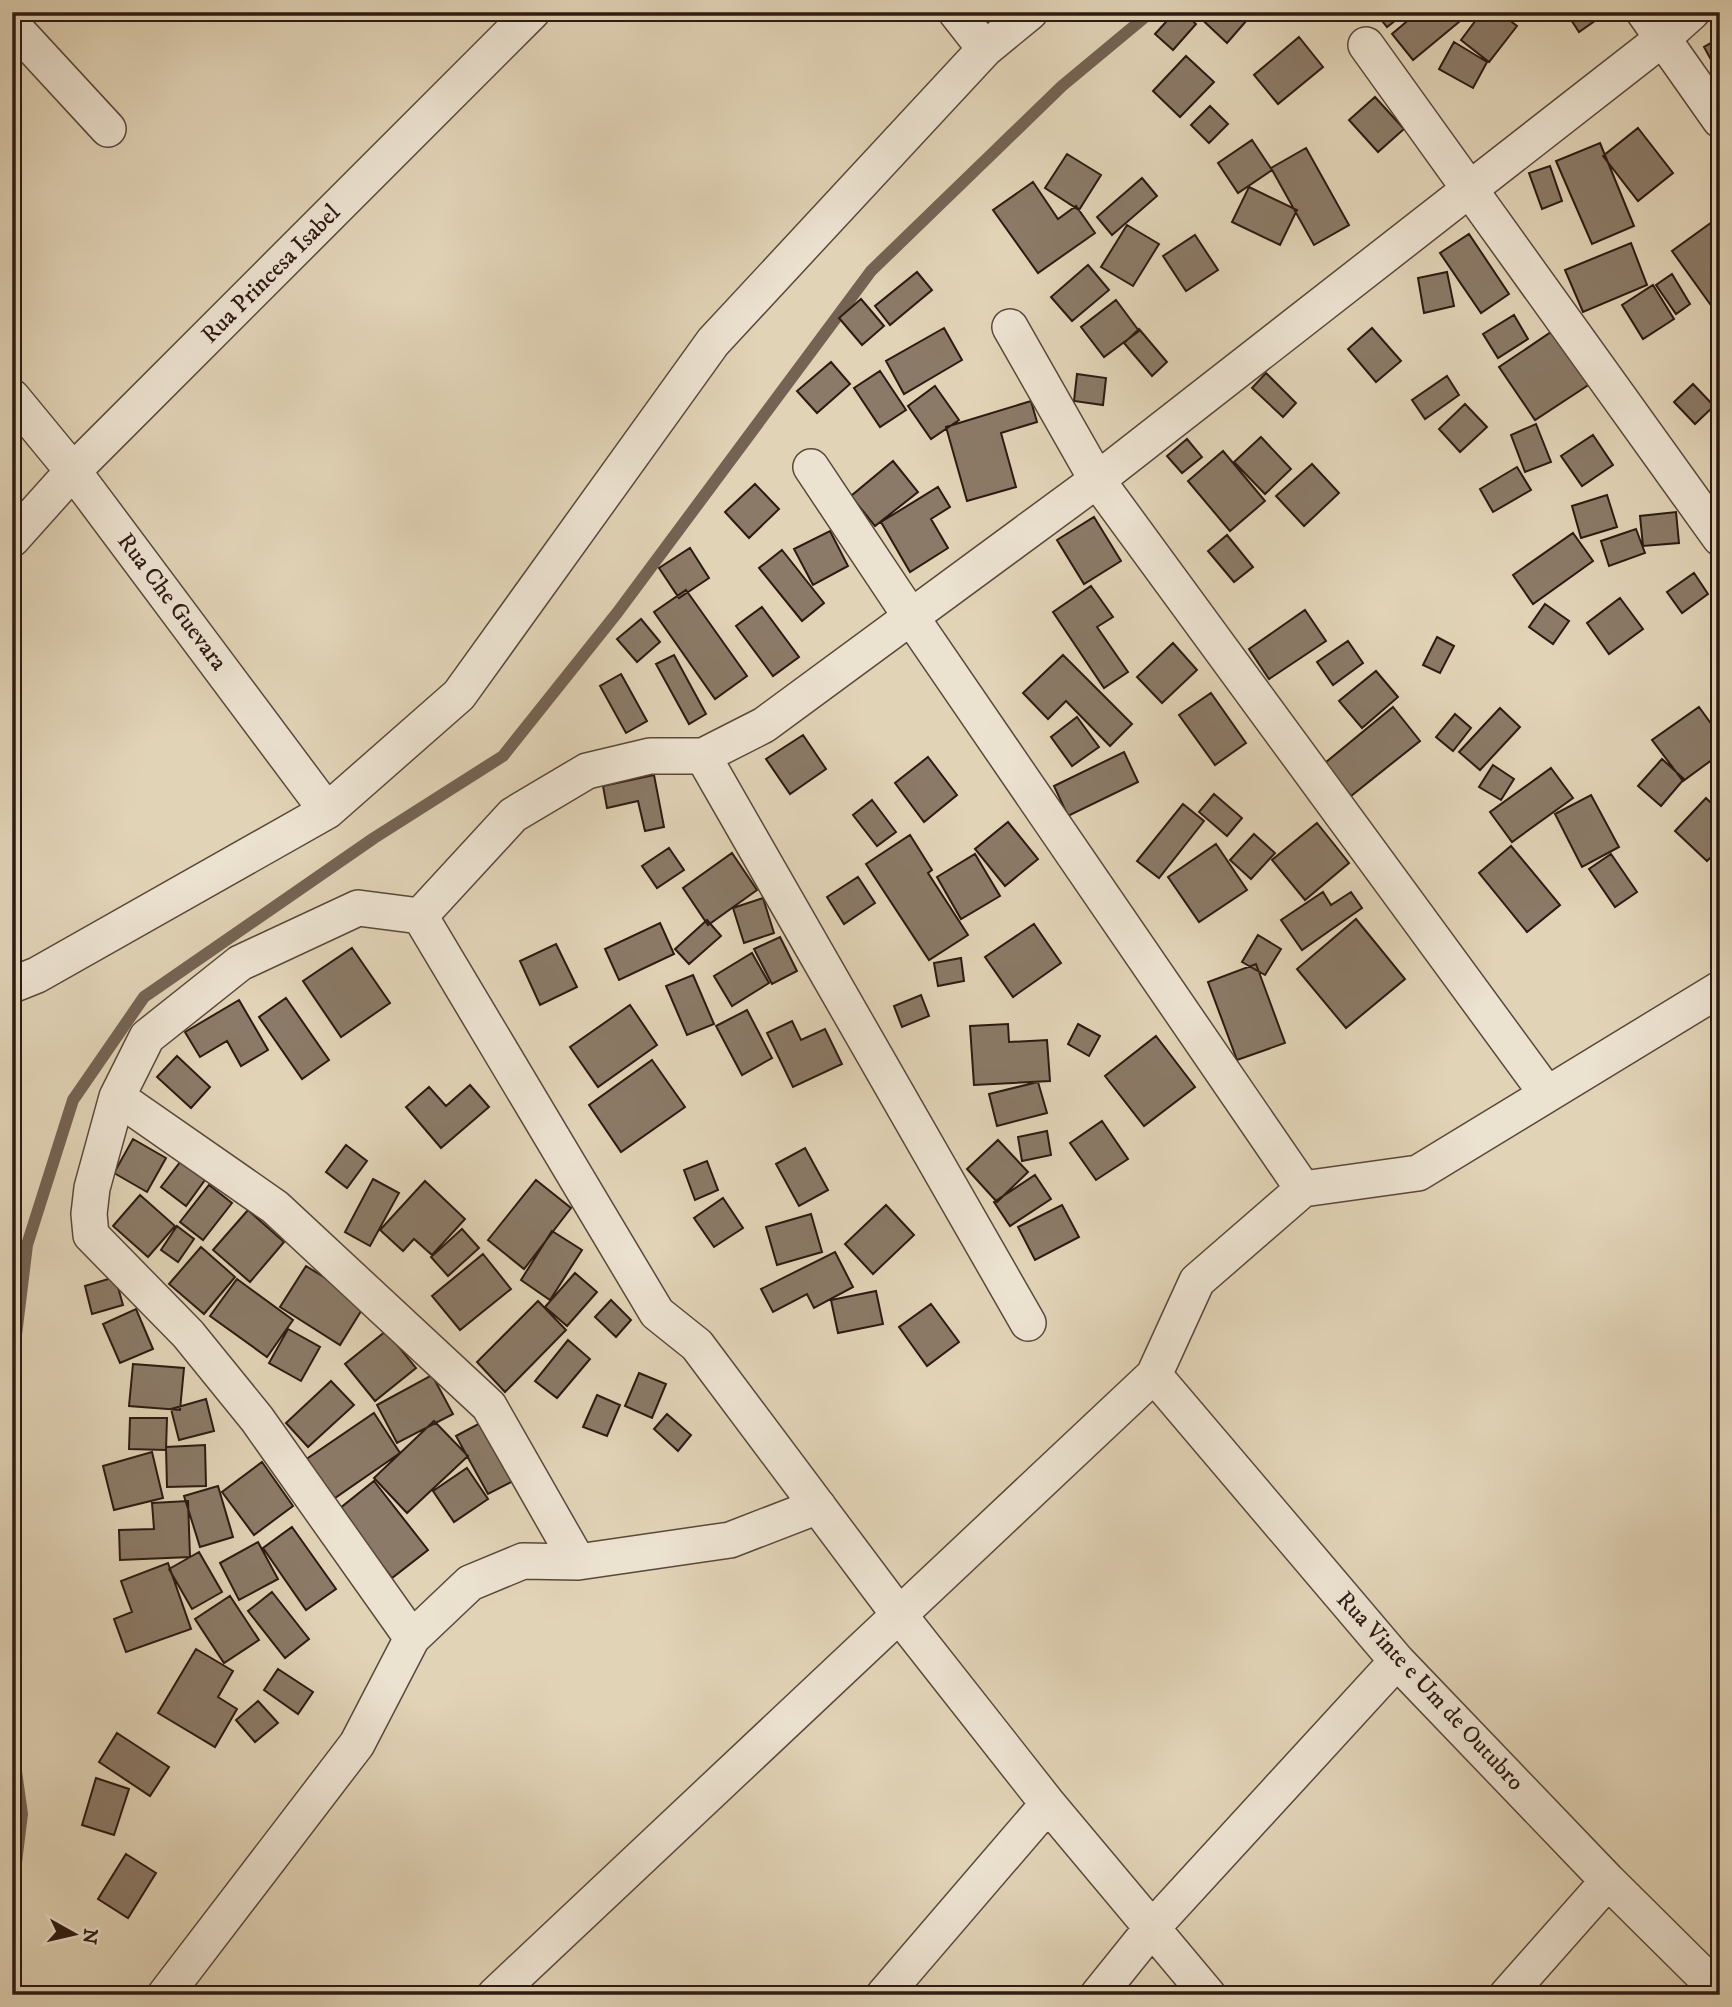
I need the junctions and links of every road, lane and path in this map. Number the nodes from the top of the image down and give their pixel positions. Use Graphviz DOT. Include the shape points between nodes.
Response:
graph roads {
  1 [pos="532,12"];
  2 [pos="956,12"];
  3 [pos="1030,12"];
  4 [pos="1692,12"];
  5 [pos="12,25"];
  6 [pos="1653,25"];
  7 [pos="1366,45"];
  8 [pos="985,49"];
  9 [pos="1720,120"];
  10 [pos="108,129"];
  11 [pos="1471,188"];
  12 [pos="1010,327"];
  13 [pos="12,397"];
  14 [pos="811,467"];
  15 [pos="73,471"];
  16 [pos="1097,480"];
  17 [pos="1720,538"];
  18 [pos="12,540"];
  19 [pos="911,617"];
  20 [pos="703,756"];
  21 [pos="327,810"];
  22 [pos="420,916"];
  23 [pos="12,985"];
  24 [pos="1720,989"];
  25 [pos="1546,1094"];
  26 [pos="117,1097"];
  27 [pos="1303,1189"];
  28 [pos="1028,1323"];
  29 [pos="1154,1375"];
  30 [pos="818,1506"];
  31 [pos="578,1562"];
  32 [pos="900,1616"];
  33 [pos="412,1638"];
  34 [pos="1397,1661"];
  35 [pos="1048,1804"];
  36 [pos="1608,1881"];
  37 [pos="1152,1928"];
  38 [pos="1720,1992"];
  39 [pos="166,1995"];
  40 [pos="495,1995"];
  41 [pos="884,1995"];
  42 [pos="1098,1995"];
  43 [pos="1208,1995"];
  44 [pos="1507,1995"];
  1 -- 15 [label="street, Rua Princesa Isabel"];
  2 -- 8 [label="street"];
  3 -- 8 [label="street"];
  4 -- 6 [label="street"];
  5 -- 10 [label="street"];
  6 -- 9 [label="street"];
  6 -- 11 [label="street"];
  7 -- 11 [label="street"];
  8 -- 21 [label="street" via="713,342 459,695"];
  11 -- 16 [label="street"];
  11 -- 17 [label="street"];
  12 -- 16 [label="street"];
  13 -- 15 [label="street, Rua Che Guevara"];
  14 -- 19 [label="street"];
  15 -- 18 [label="street, Rua Princesa Isabel"];
  15 -- 21 [label="street, Rua Che Guevara"];
  16 -- 19 [label="street"];
  16 -- 25 [label="street"];
  19 -- 20 [label="street" via="764,725"];
  19 -- 27 [label="street"];
  20 -- 22 [label="street" via="650,756 587,771 513,815"];
  20 -- 28 [label="street"];
  21 -- 23 [label="street"];
  22 -- 26 [label="street" via="358,908 240,963 147,1037"];
  22 -- 30 [label="street" via="657,1313 697,1345"];
  24 -- 25 [label="street"];
  25 -- 27 [label="street" via="1418,1173"];
  26 -- 31 [label="street" via="275,1207 489,1406"];
  26 -- 33 [label="street" via="92,1188 91,1235 188,1334 257,1419"];
  27 -- 29 [label="street" via="1197,1281"];
  29 -- 32 [label="street"];
  29 -- 34 [label="street, Rua Vinte e Um de Outubro"];
  30 -- 31 [label="street" via="730,1540"];
  30 -- 32 [label="street"];
  31 -- 33 [label="street" via="523,1560 470,1583"];
  32 -- 35 [label="street"];
  32 -- 40 [label="street"];
  33 -- 39 [label="street" via="357,1744"];
  34 -- 36 [label="street, Rua Vinte e Um de Outubro"];
  34 -- 37 [label="street"];
  35 -- 37 [label="street"];
  35 -- 41 [label="street"];
  36 -- 38 [label="street, Rua Vinte e Um de Outubro"];
  36 -- 44 [label="street"];
  37 -- 42 [label="street"];
  37 -- 43 [label="street"];
}
